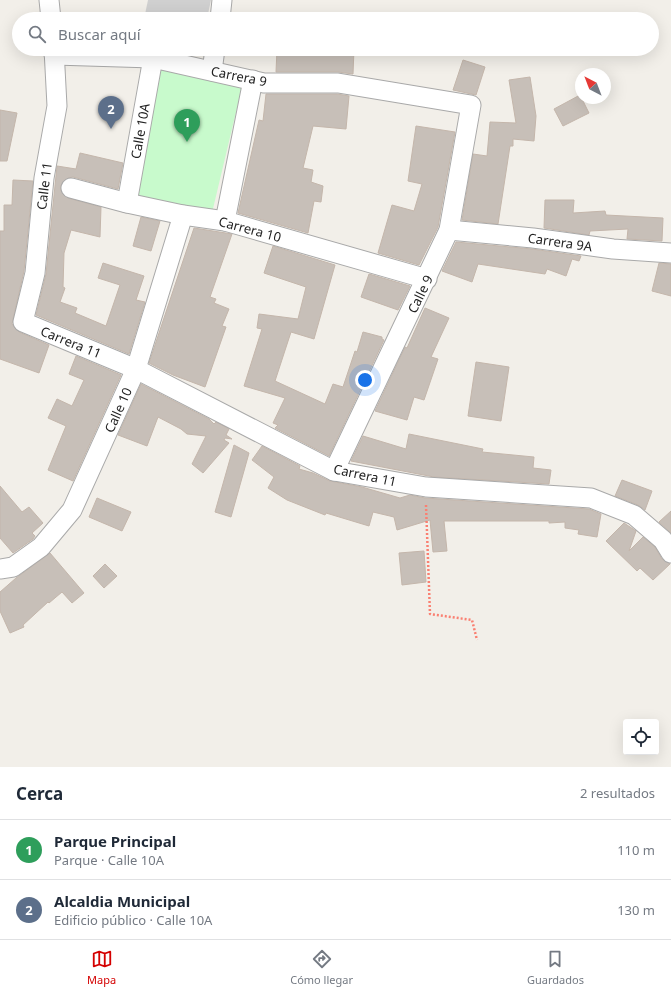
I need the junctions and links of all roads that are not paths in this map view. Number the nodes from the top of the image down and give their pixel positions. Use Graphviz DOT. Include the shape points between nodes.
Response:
graph roads {
  1 [pos="49,0"];
  2 [pos="222,0"];
  3 [pos="50,12"];
  4 [pos="221,12"];
  5 [pos="54,56"];
  6 [pos="120,56"];
  7 [pos="214,56"];
  8 [pos="153,58"];
  9 [pos="212,71"];
  10 [pos="253,80"];
  11 [pos="471,105"];
  12 [pos="71,188"];
  13 [pos="127,203"];
  14 [pos="183,215"];
  15 [pos="225,221"];
  16 [pos="449,230"];
  17 [pos="671,253"];
  18 [pos="427,279"];
  19 [pos="23,322"];
  20 [pos="136,369"];
  21 [pos="334,471"];
  22 [pos="671,553"];
  23 [pos="0,569"];
  1 -- 3 [label="street"];
  2 -- 4 [label="street"];
  5 -- 19 [label="street, Calle 11" via="58,106 44,178 35,273"];
  6 -- 8 [label="street, Carrera 9"];
  7 -- 9 [label="street"];
  8 -- 9 [label="street, Carrera 9"];
  8 -- 13 [label="street, Calle 10A"];
  9 -- 10 [label="street, Carrera 9"];
  10 -- 11 [label="street, Carrera 9" via="264,83 338,83"];
  10 -- 15 [label="street"];
  11 -- 16 [label="street, Calle 9"];
  12 -- 13 [label="street, Carrera 10"];
  13 -- 14 [label="street, Carrera 10"];
  14 -- 15 [label="street, Carrera 10"];
  14 -- 20 [label="street, Calle 10"];
  15 -- 18 [label="street, Carrera 10"];
  16 -- 17 [label="street, Carrera 9A" via="612,249"];
  16 -- 18 [label="street, Calle 9"];
  18 -- 21 [label="street, Calle 9"];
  19 -- 20 [label="street, Carrera 11"];
  20 -- 21 [label="street, Carrera 11"];
  20 -- 23 [label="street, Calle 10" via="72,510 41,547 13,567"];
  21 -- 22 [label="street, Carrera 11" via="426,487 591,498 634,515 662,540"];
}
